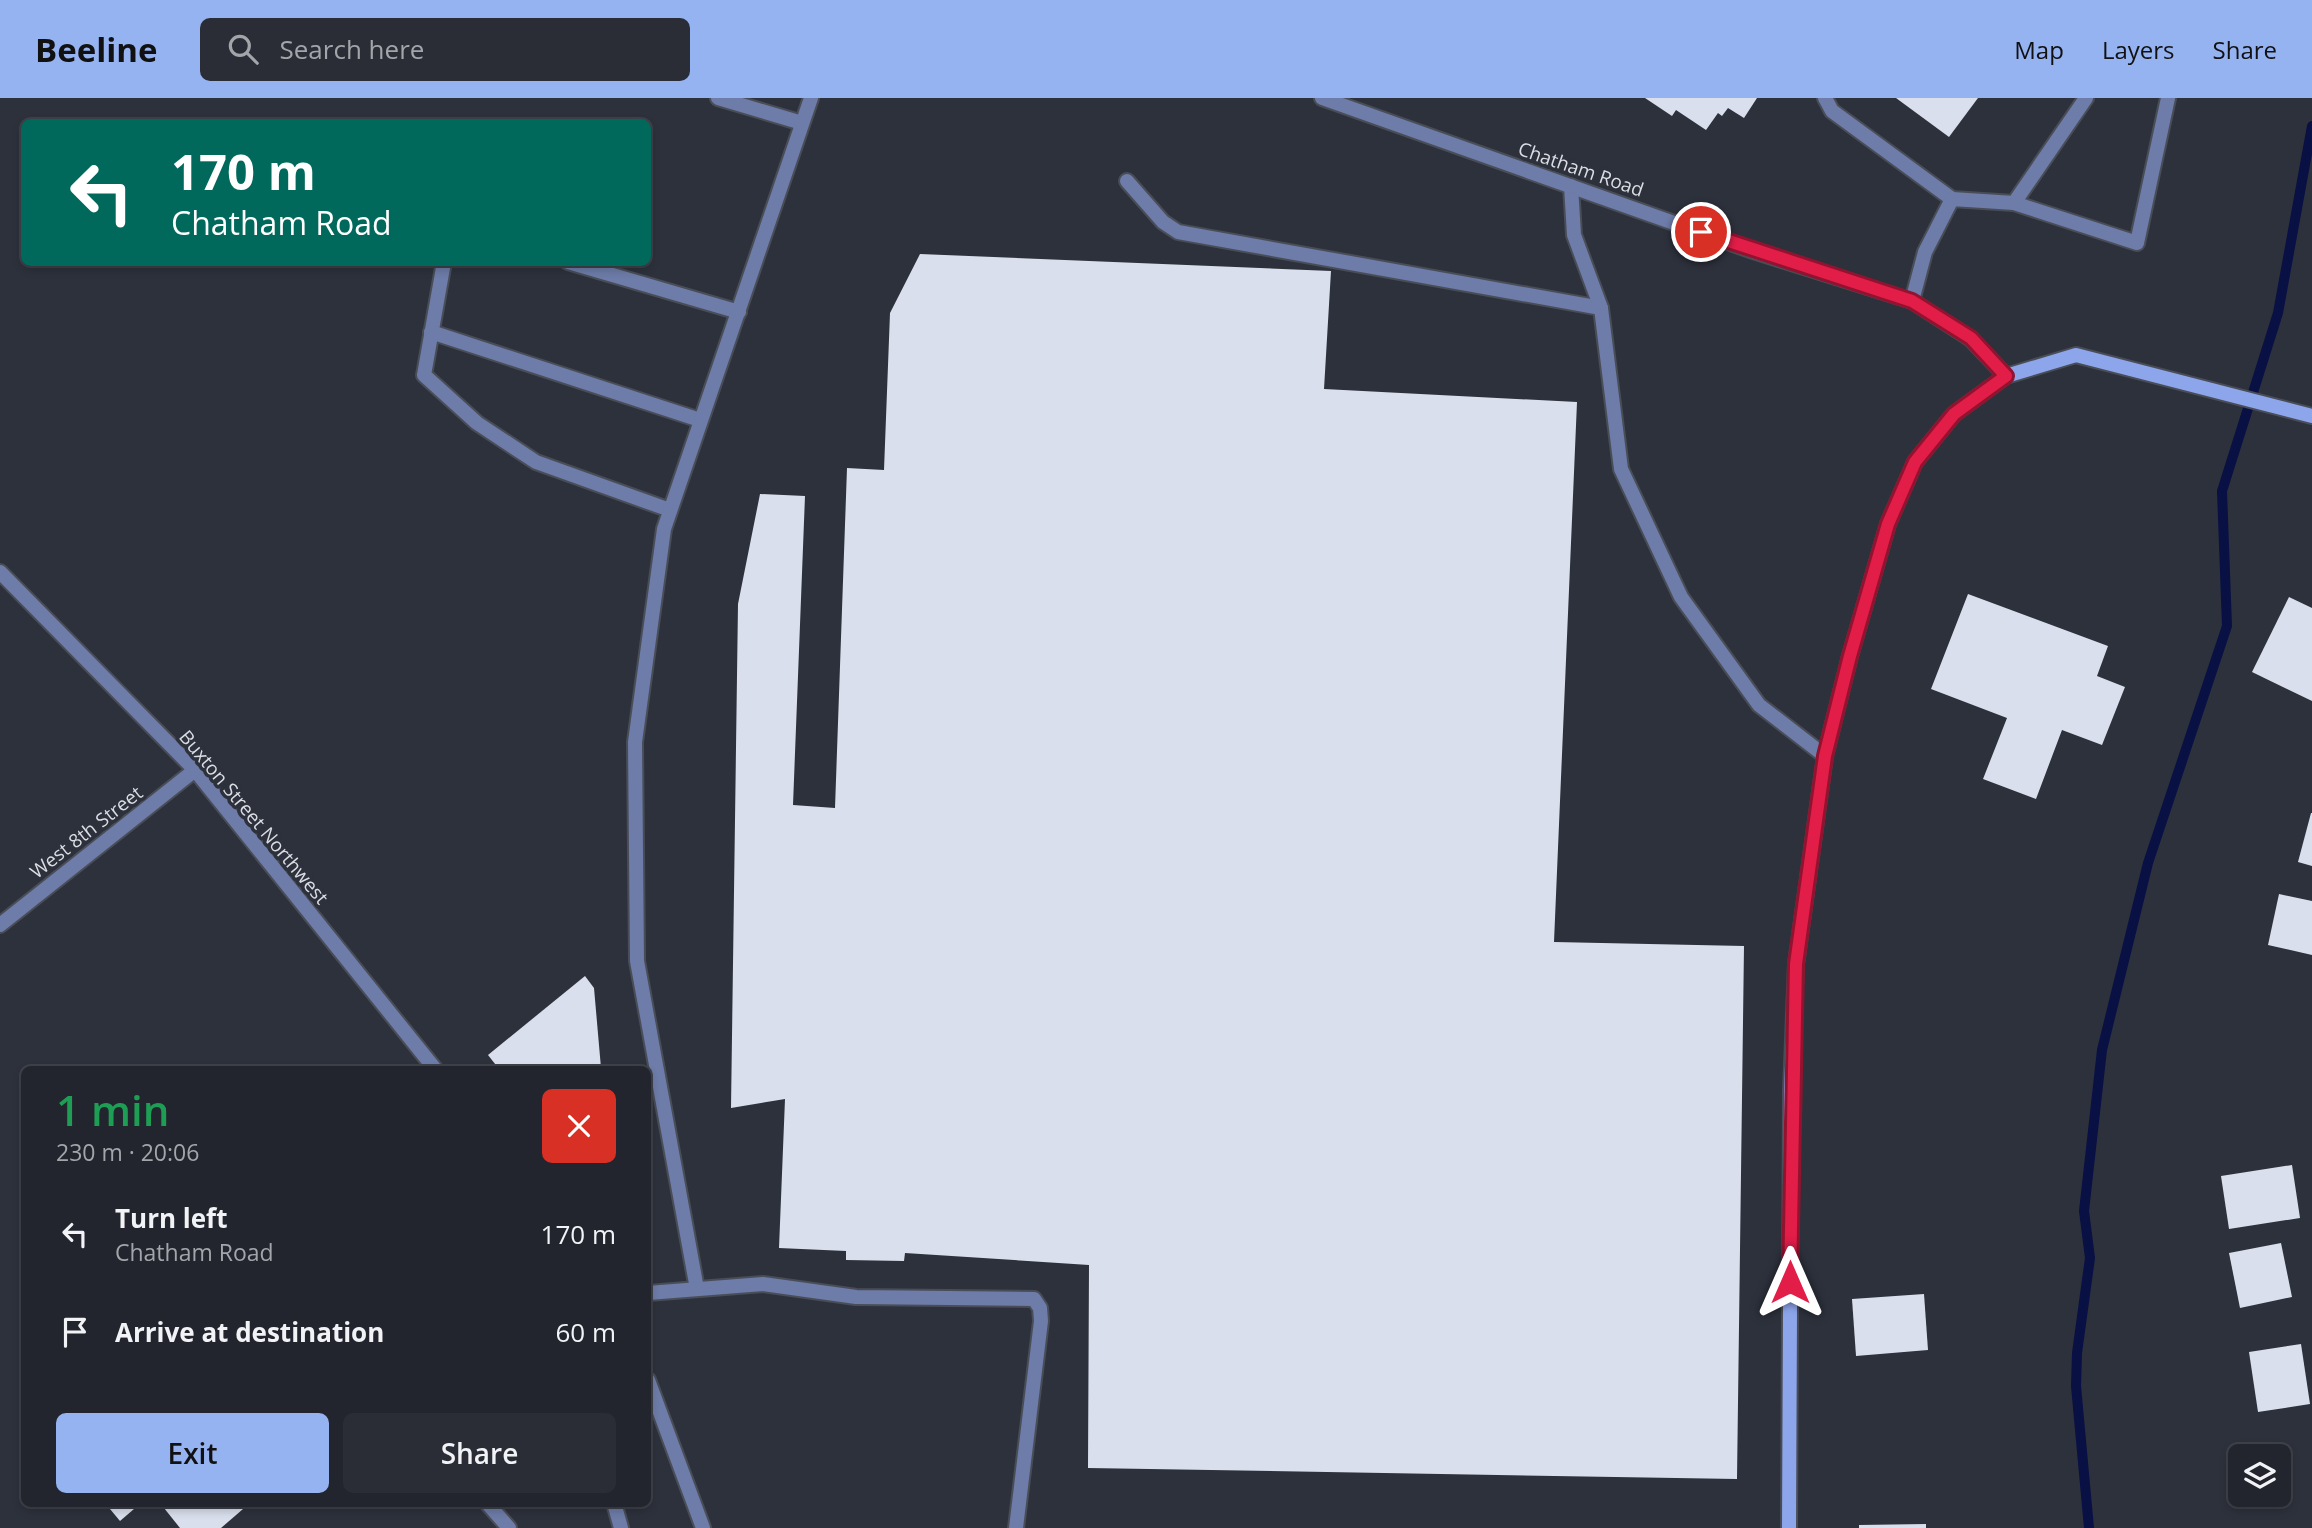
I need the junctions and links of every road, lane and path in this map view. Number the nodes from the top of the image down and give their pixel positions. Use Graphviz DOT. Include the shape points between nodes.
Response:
graph roads {
  1 [pos="718,98"];
  2 [pos="811,98"];
  3 [pos="1322,98"];
  4 [pos="1825,98"];
  5 [pos="2086,98"];
  6 [pos="2168,98"];
  7 [pos="802,123"];
  8 [pos="1127,181"];
  9 [pos="1571,186"];
  10 [pos="1952,199"];
  11 [pos="2014,203"];
  12 [pos="443,266"];
  13 [pos="582,266"];
  14 [pos="1912,301"];
  15 [pos="1601,308"];
  16 [pos="739,312"];
  17 [pos="431,332"];
  18 [pos="2006,376"];
  19 [pos="2312,416"];
  20 [pos="700,420"];
  21 [pos="670,510"];
  22 [pos="0,572"];
  23 [pos="1825,756"];
  24 [pos="195,770"];
  25 [pos="0,925"];
  26 [pos="433,1066"];
  27 [pos="696,1289"];
  28 [pos="651,1293"];
  29 [pos="651,1388"];
  30 [pos="491,1507"];
  31 [pos="615,1507"];
  32 [pos="509,1528"];
  33 [pos="621,1528"];
  34 [pos="703,1528"];
  35 [pos="1016,1528"];
  36 [pos="1789,1528"];
  1 -- 7 [label="street"];
  2 -- 7 [label="street"];
  3 -- 9 [label="street, Chatham Road"];
  4 -- 10 [label="street" via="1832,111"];
  5 -- 11 [label="street"];
  6 -- 11 [label="street" via="2137,243"];
  7 -- 16 [label="street"];
  8 -- 15 [label="street" via="1163,222 1178,232"];
  9 -- 14 [label="street, Chatham Road"];
  9 -- 15 [label="street" via="1574,235"];
  10 -- 11 [label="street"];
  10 -- 14 [label="street" via="1925,251"];
  12 -- 17 [label="street"];
  13 -- 16 [label="street"];
  14 -- 18 [label="street, Chatham Road" via="1971,338"];
  15 -- 23 [label="street" via="1621,469 1681,597 1759,705"];
  16 -- 20 [label="street"];
  17 -- 20 [label="street"];
  17 -- 21 [label="street" via="424,375 477,423 536,462"];
  18 -- 19 [label="main road" via="2076,355"];
  18 -- 23 [label="main road" via="1954,414 1915,462 1888,524"];
  20 -- 21 [label="street"];
  21 -- 27 [label="street" via="635,742 637,961"];
  22 -- 24 [label="street, Buxton Street Northwest"];
  23 -- 36 [label="main road" via="1796,964"];
  24 -- 25 [label="street, West 8th Street"];
  24 -- 26 [label="street, Buxton Street Northwest"];
  27 -- 28 [label="street"];
  27 -- 35 [label="street" via="763,1284 856,1297 1034,1299 1041,1321"];
  29 -- 34 [label="street"];
  30 -- 32 [label="street"];
  31 -- 33 [label="street"];
}
